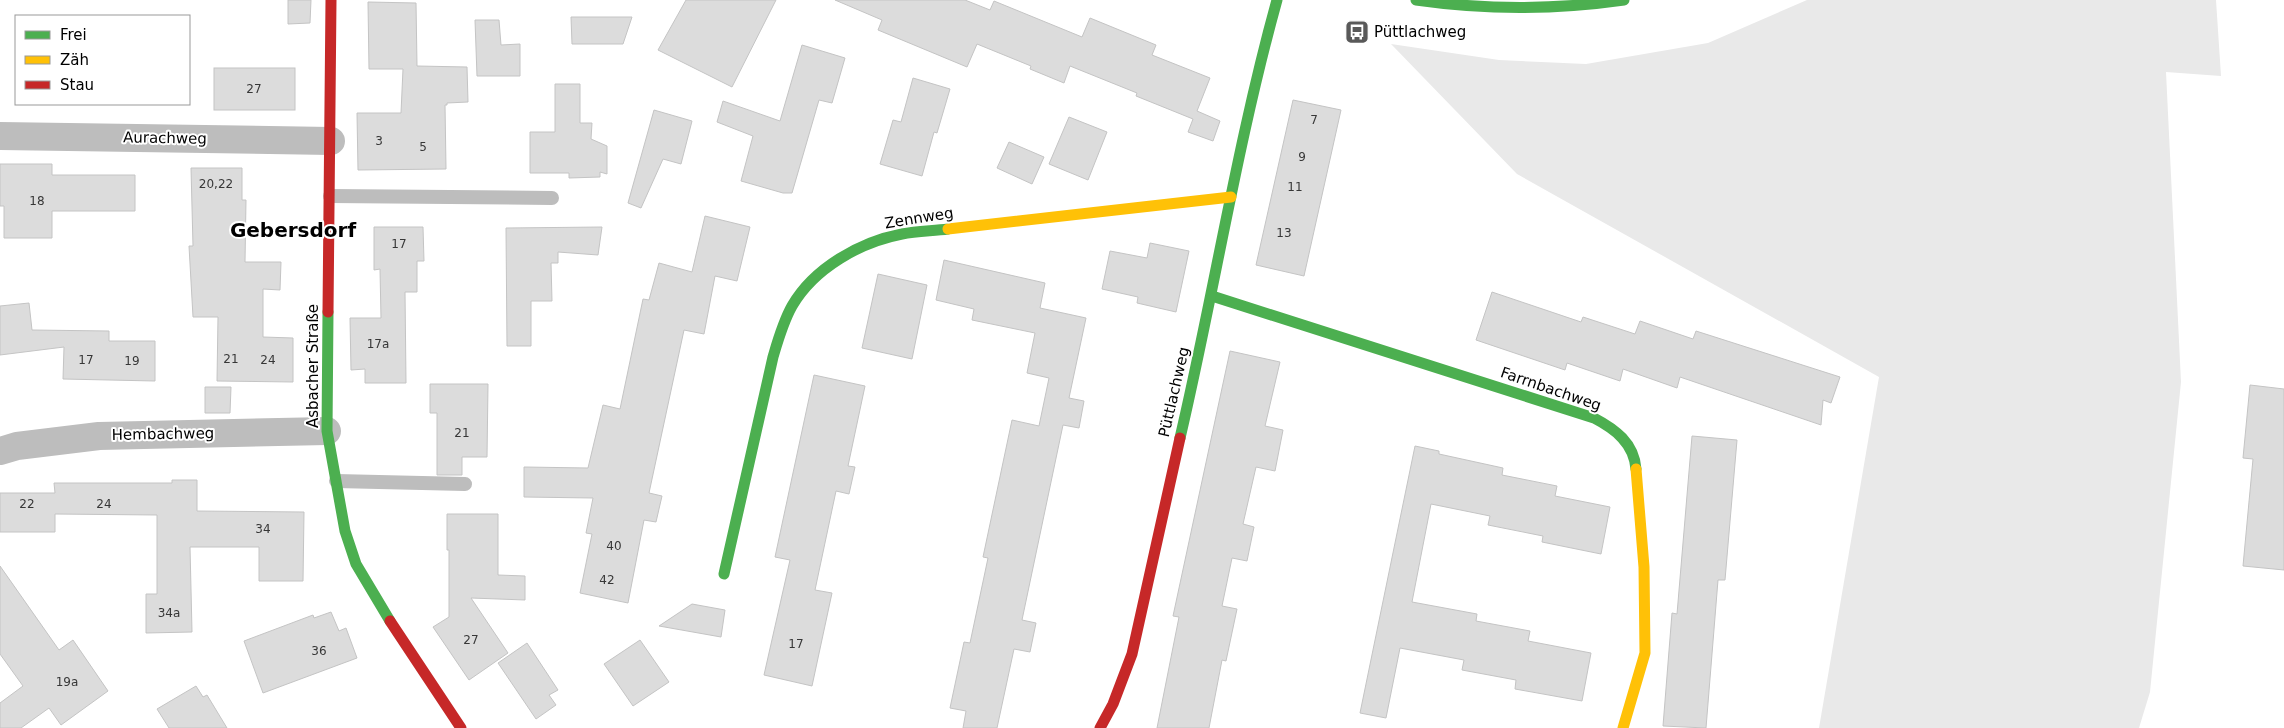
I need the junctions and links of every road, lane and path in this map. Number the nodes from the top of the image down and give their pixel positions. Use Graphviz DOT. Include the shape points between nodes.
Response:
graph roads {
  1 [pos="331,0"];
  2 [pos="1277,0"];
  3 [pos="1416,0"];
  4 [pos="1624,0"];
  5 [pos="0,136"];
  6 [pos="331,141"];
  7 [pos="330,196"];
  8 [pos="1230,197"];
  9 [pos="552,198"];
  10 [pos="1212,296"];
  11 [pos="326,430"];
  12 [pos="0,451"];
  13 [pos="336,481"];
  14 [pos="465,484"];
  15 [pos="724,574"];
  16 [pos="461,728"];
  17 [pos="1100,728"];
  18 [pos="1623,728"];
  1 -- 6 [label="street, Asbacher Straße"];
  2 -- 8 [label="street, Püttlachweg"];
  3 -- 4 [label="street" via="1476,8 1520,9"];
  5 -- 6 [label="street, Aurachweg"];
  6 -- 7 [label="street, Asbacher Straße"];
  7 -- 9 [label="lane"];
  7 -- 11 [label="street, Asbacher Straße"];
  8 -- 10 [label="street, Püttlachweg"];
  8 -- 15 [label="street, Zennweg" via="902,234 860,247 823,271 800,294 784,321 773,356"];
  10 -- 17 [label="street, Püttlachweg" via="1154,546 1140,622 1125,679"];
  10 -- 18 [label="street, Farrnbachweg" via="1594,418 1626,441 1635,459 1644,566 1645,653"];
  11 -- 12 [label="street, Hembachweg" via="99,436"];
  11 -- 13 [label="street, Asbacher Straße"];
  13 -- 14 [label="lane"];
  13 -- 16 [label="street, Asbacher Straße" via="345,530 356,564"];
}
